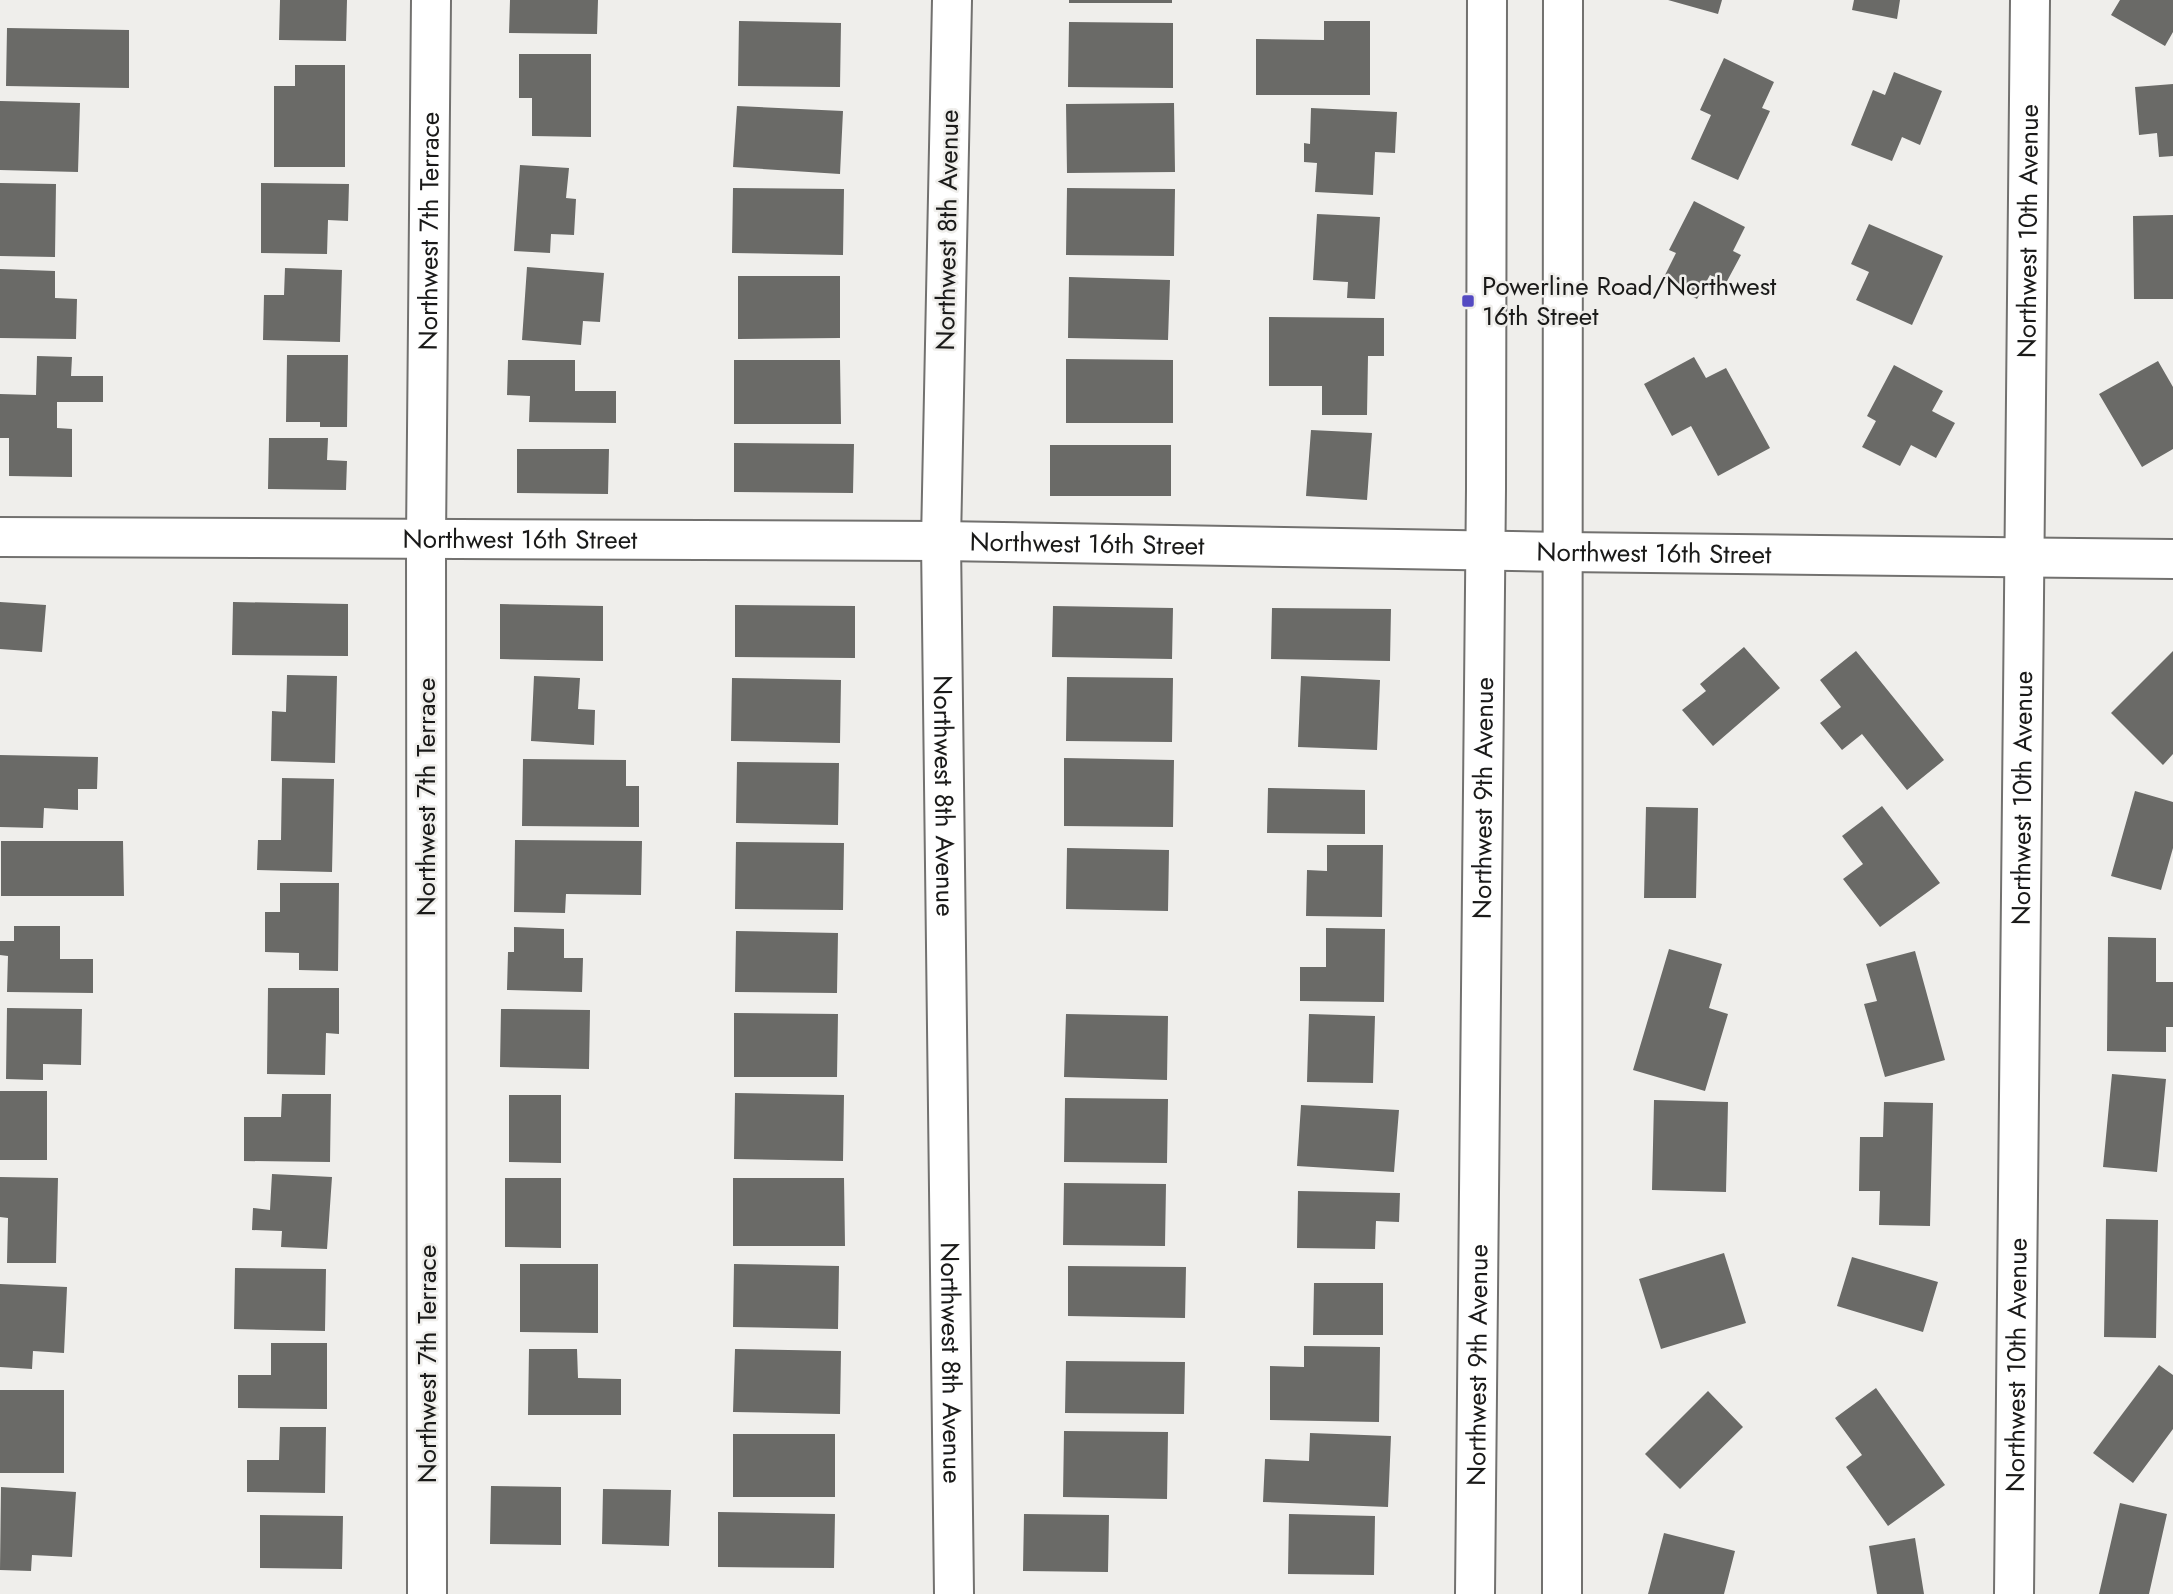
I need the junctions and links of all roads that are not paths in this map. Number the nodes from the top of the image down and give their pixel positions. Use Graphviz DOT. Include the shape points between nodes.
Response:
graph roads {
  1 [pos="431,0"];
  2 [pos="952,0"];
  3 [pos="1487,0"];
  4 [pos="1563,0"];
  5 [pos="2030,0"];
  6 [pos="0,537"];
  7 [pos="426,539"];
  8 [pos="941,541"];
  9 [pos="1486,551"];
  10 [pos="1564,552"];
  11 [pos="2025,558"];
  12 [pos="2173,559"];
  13 [pos="427,1594"];
  14 [pos="954,1594"];
  15 [pos="1475,1594"];
  16 [pos="1562,1594"];
  17 [pos="2014,1594"];
  1 -- 7 [label="street, Northwest 7th Terrace"];
  2 -- 8 [label="street, Northwest 8th Avenue"];
  3 -- 9 [label="street, Northwest 9th Avenue"];
  4 -- 10 [label="street"];
  5 -- 11 [label="street, Northwest 10th Avenue"];
  6 -- 7 [label="street, Northwest 16th Street"];
  7 -- 8 [label="street, Northwest 16th Street"];
  7 -- 13 [label="street, Northwest 7th Terrace"];
  8 -- 9 [label="street, Northwest 16th Street"];
  8 -- 14 [label="street, Northwest 8th Avenue"];
  9 -- 10 [label="street, Northwest 16th Street"];
  9 -- 15 [label="street, Northwest 9th Avenue"];
  10 -- 11 [label="street, Northwest 16th Street"];
  10 -- 16 [label="street"];
  11 -- 12 [label="street, Northwest 16th Street"];
  11 -- 17 [label="street, Northwest 10th Avenue"];
}
